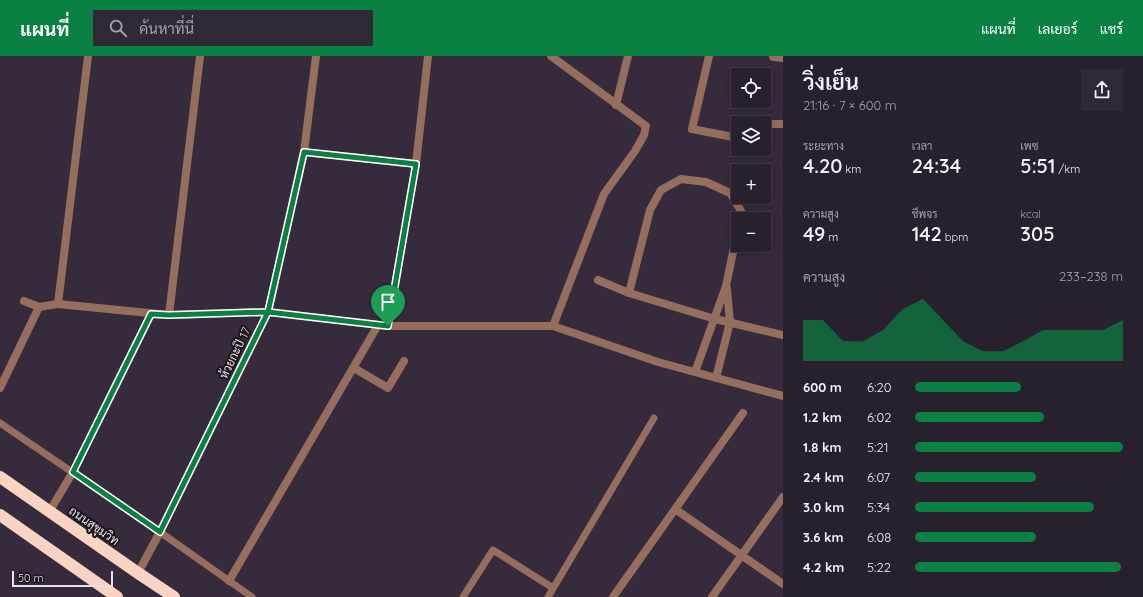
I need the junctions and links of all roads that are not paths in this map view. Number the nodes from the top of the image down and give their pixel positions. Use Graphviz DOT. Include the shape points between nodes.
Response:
graph roads {
  1 [pos="88,56"];
  2 [pos="200,56"];
  3 [pos="316,56"];
  4 [pos="428,56"];
  5 [pos="551,56"];
  6 [pos="628,56"];
  7 [pos="709,56"];
  8 [pos="773,56"];
  9 [pos="783,58"];
  10 [pos="616,105"];
  11 [pos="771,124"];
  12 [pos="783,124"];
  13 [pos="731,137"];
  14 [pos="304,152"];
  15 [pos="416,164"];
  16 [pos="741,212"];
  17 [pos="733,252"];
  18 [pos="598,280"];
  19 [pos="726,286"];
  20 [pos="628,293"];
  21 [pos="24,302"];
  22 [pos="58,304"];
  23 [pos="39,307"];
  24 [pos="268,312"];
  25 [pos="151,314"];
  26 [pos="169,315"];
  27 [pos="715,319"];
  28 [pos="730,322"];
  29 [pos="378,325"];
  30 [pos="388,326"];
  31 [pos="554,326"];
  32 [pos="783,335"];
  33 [pos="404,361"];
  34 [pos="354,368"];
  35 [pos="695,372"];
  36 [pos="716,378"];
  37 [pos="0,388"];
  38 [pos="783,396"];
  39 [pos="743,413"];
  40 [pos="654,418"];
  41 [pos="0,423"];
  42 [pos="73,472"];
  43 [pos="0,477"];
  44 [pos="783,497"];
  45 [pos="675,509"];
  46 [pos="49,512"];
  47 [pos="0,515"];
  48 [pos="160,532"];
  49 [pos="742,555"];
  50 [pos="138,573"];
  51 [pos="229,581"];
  52 [pos="783,584"];
  53 [pos="553,588"];
  54 [pos="117,597"];
  55 [pos="174,597"];
  56 [pos="252,597"];
  57 [pos="463,597"];
  58 [pos="548,597"];
  59 [pos="613,597"];
  60 [pos="712,597"];
  1 -- 22 [label="street"];
  2 -- 26 [label="street"];
  3 -- 14 [label="street, ห้วยกะปิ 17"];
  4 -- 15 [label="street"];
  5 -- 10 [label="street"];
  6 -- 10 [label="street"];
  7 -- 13 [label="street" via="692,129"];
  8 -- 9 [label="street"];
  10 -- 31 [label="street" via="646,126 644,135 604,194"];
  11 -- 12 [label="street"];
  14 -- 15 [label="street"];
  14 -- 24 [label="street, ห้วยกะปิ 17"];
  15 -- 30 [label="street"];
  16 -- 20 [label="street" via="730,193 706,182 681,179 661,190 650,210"];
  17 -- 19 [label="street"];
  18 -- 20 [label="street"];
  19 -- 27 [label="street"];
  19 -- 28 [label="street"];
  20 -- 27 [label="street"];
  21 -- 23 [label="street"];
  22 -- 23 [label="street"];
  22 -- 25 [label="street"];
  23 -- 37 [label="street"];
  24 -- 26 [label="street"];
  24 -- 29 [label="street"];
  24 -- 48 [label="street, ห้วยกะปิ 17"];
  25 -- 26 [label="street"];
  25 -- 42 [label="street"];
  27 -- 28 [label="street"];
  27 -- 35 [label="street"];
  28 -- 32 [label="street"];
  28 -- 36 [label="street"];
  29 -- 30 [label="street"];
  29 -- 34 [label="street"];
  30 -- 31 [label="street"];
  31 -- 35 [label="street"];
  33 -- 34 [label="street" via="388,388"];
  34 -- 51 [label="street"];
  35 -- 36 [label="street"];
  36 -- 38 [label="street"];
  39 -- 45 [label="street"];
  40 -- 53 [label="lane"];
  41 -- 42 [label="lane"];
  42 -- 46 [label="street"];
  42 -- 48 [label="lane"];
  43 -- 46 [label="highway, ถนนสุขุมวิท"];
  44 -- 49 [label="street"];
  45 -- 49 [label="street"];
  45 -- 59 [label="street"];
  46 -- 50 [label="highway, ถนนสุขุมวิท"];
  47 -- 54 [label="highway"];
  48 -- 50 [label="street, ห้วยกะปิ 17"];
  48 -- 51 [label="lane"];
  49 -- 52 [label="street"];
  49 -- 60 [label="street"];
  50 -- 55 [label="highway, ถนนสุขุมวิท"];
  51 -- 56 [label="lane"];
  53 -- 57 [label="lane" via="493,550"];
  53 -- 58 [label="lane"];
}
